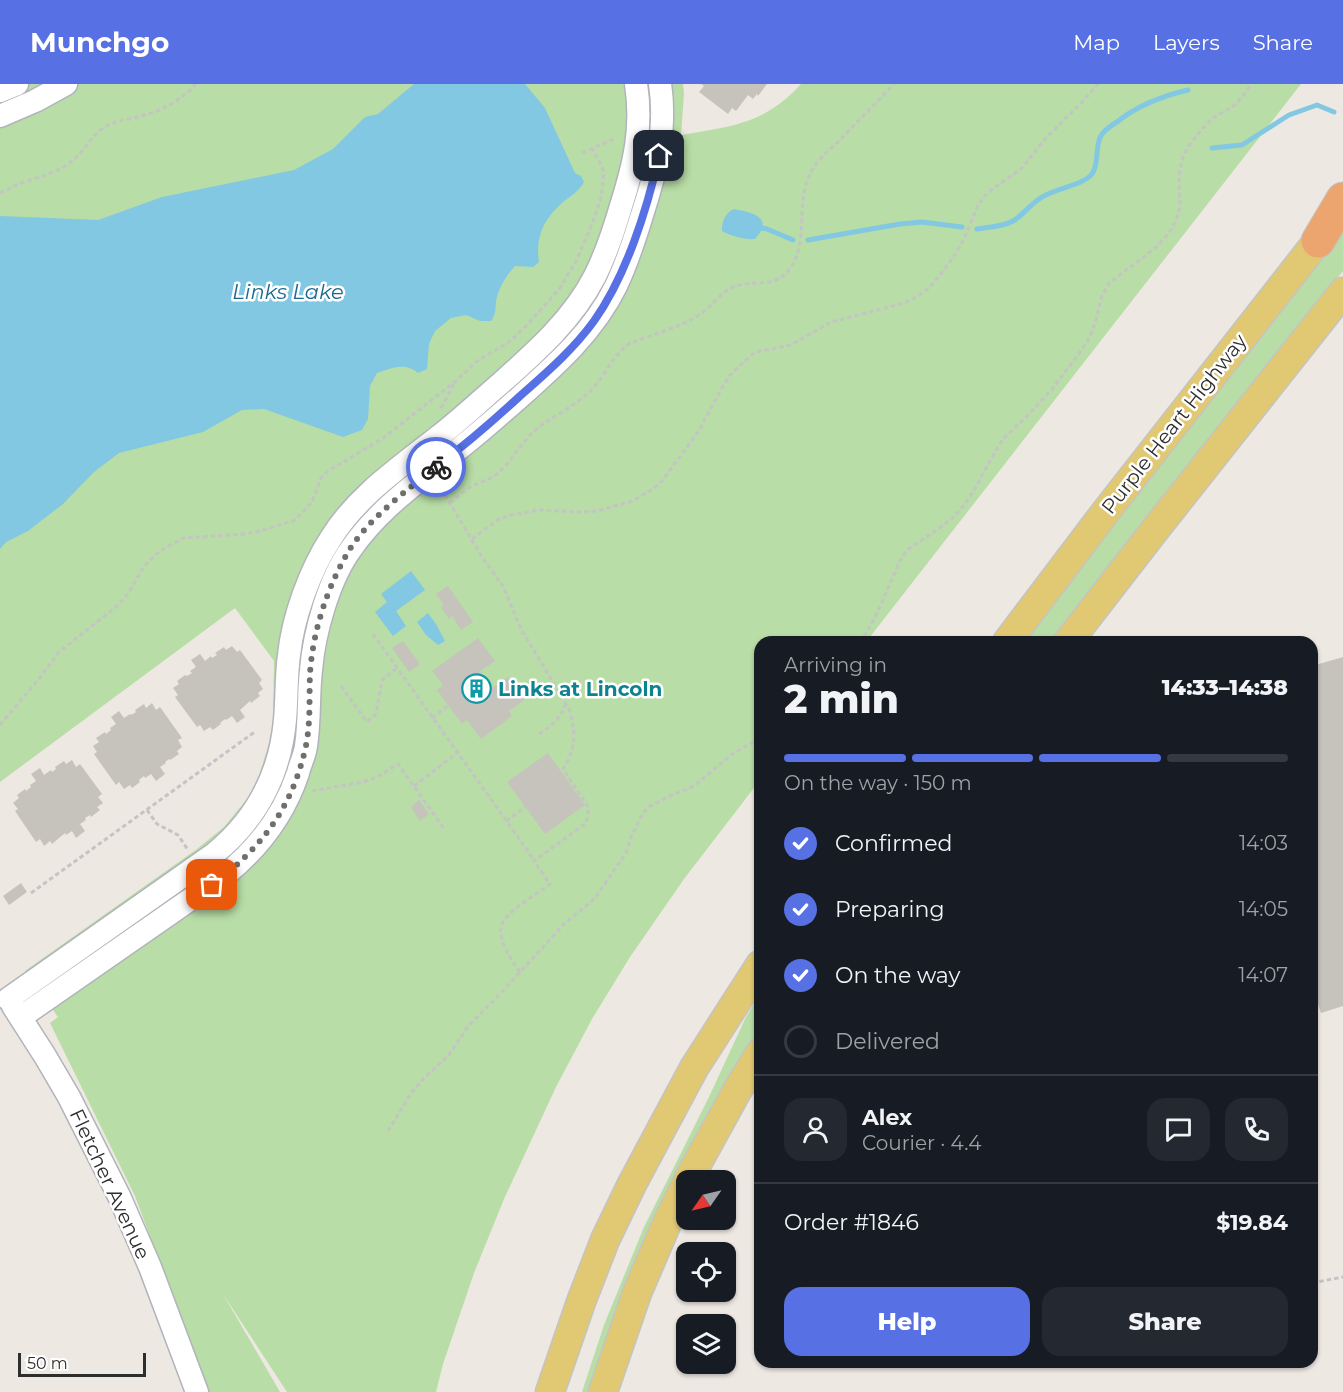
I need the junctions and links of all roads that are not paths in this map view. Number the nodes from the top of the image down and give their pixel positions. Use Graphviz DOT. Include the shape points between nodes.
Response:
graph roads {
  1 [pos="17,84"];
  2 [pos="66,84"];
  3 [pos="636,84"];
  4 [pos="660,84"];
  5 [pos="0,91"];
  6 [pos="0,116"];
  7 [pos="1343,199"];
  8 [pos="1343,208"];
  9 [pos="1318,241"];
  10 [pos="620,246"];
  11 [pos="1343,292"];
  12 [pos="484,397"];
  13 [pos="499,415"];
  14 [pos="331,538"];
  15 [pos="349,551"];
  16 [pos="1012,636"];
  17 [pos="1073,636"];
  18 [pos="754,974"];
  19 [pos="57,978"];
  20 [pos="4,993"];
  21 [pos="21,1017"];
  22 [pos="754,1063"];
  23 [pos="694,1170"];
  24 [pos="676,1205"];
  25 [pos="197,1392"];
  26 [pos="550,1392"];
  27 [pos="603,1392"];
  1 -- 5 [label="street"];
  2 -- 6 [label="street"];
  3 -- 10 [label="street" via="637,150 627,188"];
  4 -- 10 [label="street" via="659,156 649,194"];
  7 -- 9 [label="highway"];
  8 -- 9 [label="main road, Purple Heart Highway"];
  9 -- 16 [label="main road, Purple Heart Highway"];
  10 -- 12 [label="street" via="565,321"];
  10 -- 13 [label="street" via="615,286 594,321 546,374"];
  11 -- 17 [label="main road"];
  12 -- 13 [label="street"];
  12 -- 14 [label="street" via="387,477 352,510"];
  13 -- 15 [label="street" via="402,495"];
  14 -- 15 [label="street"];
  14 -- 19 [label="street" via="314,569 297,617 289,654 282,744 259,804 241,829 214,854"];
  15 -- 19 [label="street" via="316,632 306,749 279,815 235,867 186,903"];
  18 -- 26 [label="main road" via="694,1068 632,1184 605,1240"];
  19 -- 20 [label="street"];
  19 -- 21 [label="street"];
  20 -- 21 [label="street, Fletcher Avenue"];
  21 -- 25 [label="street, Fletcher Avenue" via="69,1097 119,1196"];
  22 -- 23 [label="main road"];
  24 -- 27 [label="main road" via="637,1293"];
}
